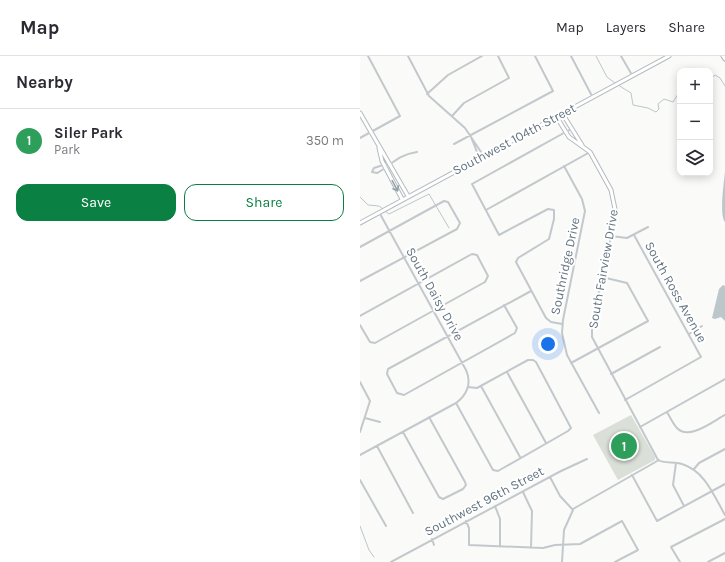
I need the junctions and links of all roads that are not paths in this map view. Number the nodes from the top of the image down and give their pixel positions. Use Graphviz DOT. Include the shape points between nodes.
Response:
graph roads {
  1 [pos="368,56"];
  2 [pos="408,56"];
  3 [pos="482,56"];
  4 [pos="498,56"];
  5 [pos="535,56"];
  6 [pos="572,56"];
  7 [pos="621,56"];
  8 [pos="669,56"];
  9 [pos="723,56"];
  10 [pos="725,59"];
  11 [pos="632,75"];
  12 [pos="427,94"];
  13 [pos="592,96"];
  14 [pos="360,113"];
  15 [pos="562,113"];
  16 [pos="452,116"];
  17 [pos="556,116"];
  18 [pos="572,129"];
  19 [pos="370,132"];
  20 [pos="566,132"];
  21 [pos="470,136"];
  22 [pos="360,138"];
  23 [pos="454,144"];
  24 [pos="582,145"];
  25 [pos="378,147"];
  26 [pos="416,152"];
  27 [pos="590,152"];
  28 [pos="483,155"];
  29 [pos="479,157"];
  30 [pos="390,163"];
  31 [pos="385,166"];
  32 [pos="564,166"];
  33 [pos="408,196"];
  34 [pos="402,199"];
  35 [pos="486,210"];
  36 [pos="381,211"];
  37 [pos="360,223"];
  38 [pos="648,227"];
  39 [pos="390,231"];
  40 [pos="634,235"];
  41 [pos="611,236"];
  42 [pos="360,247"];
  43 [pos="404,257"];
  44 [pos="602,277"];
  45 [pos="360,282"];
  46 [pos="418,283"];
  47 [pos="531,291"];
  48 [pos="504,305"];
  49 [pos="433,310"];
  50 [pos="360,316"];
  51 [pos="562,324"];
  52 [pos="360,325"];
  53 [pos="702,326"];
  54 [pos="689,334"];
  55 [pos="448,336"];
  56 [pos="660,347"];
  57 [pos="598,349"];
  58 [pos="462,362"];
  59 [pos="571,363"];
  60 [pos="507,372"];
  61 [pos="612,374"];
  62 [pos="725,379"];
  63 [pos="360,382"];
  64 [pos="481,386"];
  65 [pos="468,387"];
  66 [pos="625,400"];
  67 [pos="456,403"];
  68 [pos="667,412"];
  69 [pos="599,413"];
  70 [pos="725,415"];
  71 [pos="429,417"];
  72 [pos="365,418"];
  73 [pos="380,422"];
  74 [pos="640,427"];
  75 [pos="360,432"];
  76 [pos="403,432"];
  77 [pos="546,443"];
  78 [pos="376,446"];
  79 [pos="725,449"];
  80 [pos="360,455"];
  81 [pos="520,458"];
  82 [pos="587,459"];
  83 [pos="659,460"];
  84 [pos="676,462"];
  85 [pos="694,470"];
  86 [pos="632,475"];
  87 [pos="550,477"];
  88 [pos="360,480"];
  89 [pos="725,484"];
  90 [pos="522,491"];
  91 [pos="712,491"];
  92 [pos="495,506"];
  93 [pos="684,506"];
  94 [pos="573,509"];
  95 [pos="413,513"];
  96 [pos="725,515"];
  97 [pos="725,518"];
  98 [pos="466,521"];
  99 [pos="386,526"];
  100 [pos="432,539"];
  101 [pos="434,545"];
  102 [pos="563,546"];
  103 [pos="500,547"];
  104 [pos="530,548"];
  105 [pos="725,553"];
  106 [pos="391,562"];
  107 [pos="562,562"];
  108 [pos="615,562"];
  109 [pos="680,562"];
  110 [pos="708,562"];
  1 -- 19 [label="street" via="400,116"];
  2 -- 12 [label="street"];
  3 -- 12 [label="street" via="448,75"];
  4 -- 16 [label="street" via="509,78 464,103"];
  5 -- 21 [label="street" via="553,90"];
  6 -- 13 [label="street"];
  7 -- 11 [label="street"];
  8 -- 11 [label="main road, Southwest 104th Street"];
  9 -- 10 [label="main road"];
  11 -- 13 [label="main road, Southwest 104th Street"];
  12 -- 16 [label="street"];
  13 -- 15 [label="main road, Southwest 104th Street"];
  14 -- 19 [label="main road"];
  15 -- 17 [label="main road, Southwest 104th Street"];
  15 -- 18 [label="main road, South Fairview Drive"];
  16 -- 21 [label="street"];
  17 -- 20 [label="main road, South Fairview Drive"];
  17 -- 28 [label="main road, Southwest 104th Street"];
  18 -- 20 [label="street"];
  18 -- 24 [label="main road, South Fairview Drive"];
  19 -- 22 [label="street"];
  19 -- 25 [label="main road"];
  20 -- 24 [label="main road, South Fairview Drive" via="575,142"];
  20 -- 35 [label="street" via="472,184"];
  21 -- 23 [label="street"];
  21 -- 28 [label="street"];
  21 -- 29 [label="street"];
  24 -- 27 [label="main road, South Fairview Drive"];
  25 -- 30 [label="main road"];
  25 -- 31 [label="main road"];
  26 -- 30 [label="street"];
  27 -- 32 [label="street"];
  27 -- 41 [label="main road, South Fairview Drive" via="613,196 615,212"];
  28 -- 29 [label="main road, Southwest 104th Street"];
  29 -- 33 [label="main road, Southwest 104th Street"];
  30 -- 31 [label="street"];
  30 -- 33 [label="main road"];
  31 -- 31 [label="street" via="374,168 372,172 376,174"];
  31 -- 34 [label="main road, one-way"];
  32 -- 35 [label="street"];
  32 -- 51 [label="street, Southridge Drive" via="582,199 585,211"];
  33 -- 34 [label="main road, Southwest 104th Street"];
  34 -- 36 [label="main road, Southwest 104th Street"];
  35 -- 47 [label="street" via="500,235 551,208 554,210 549,239 516,261"];
  36 -- 37 [label="main road, Southwest 104th Street"];
  36 -- 39 [label="street, South Daisy Drive"];
  38 -- 40 [label="street"];
  39 -- 42 [label="street"];
  39 -- 43 [label="street, South Daisy Drive"];
  39 -- 43 [label="street" via="446,201 459,222 459,226"];
  40 -- 41 [label="street" via="623,238"];
  40 -- 54 [label="street, South Ross Avenue"];
  41 -- 44 [label="street, South Fairview Drive"];
  43 -- 45 [label="street"];
  43 -- 46 [label="street, South Daisy Drive"];
  44 -- 57 [label="street, South Fairview Drive" via="591,329"];
  44 -- 57 [label="street" via="627,283 648,321"];
  46 -- 49 [label="street, South Daisy Drive"];
  46 -- 49 [label="street" via="470,254 475,254 488,278 485,282"];
  46 -- 50 [label="street"];
  47 -- 48 [label="street"];
  47 -- 51 [label="street" via="548,320"];
  48 -- 55 [label="street"];
  48 -- 58 [label="street" via="517,330"];
  49 -- 52 [label="street" via="371,343"];
  49 -- 55 [label="street, South Daisy Drive"];
  51 -- 59 [label="street, Southridge Drive" via="564,345"];
  53 -- 54 [label="street"];
  54 -- 66 [label="street, South Ross Avenue" via="701,357"];
  55 -- 58 [label="street, South Daisy Drive"];
  55 -- 58 [label="street" via="389,368 387,372 397,393 401,396"];
  56 -- 61 [label="street"];
  57 -- 59 [label="street"];
  57 -- 61 [label="street, South Fairview Drive"];
  58 -- 65 [label="street, South Daisy Drive" via="468,375"];
  59 -- 69 [label="street, Southridge Drive"];
  60 -- 64 [label="street"];
  60 -- 77 [label="street"];
  60 -- 77 [label="street" via="528,360 536,362 571,429"];
  61 -- 66 [label="street, South Fairview Drive"];
  62 -- 68 [label="street"];
  63 -- 72 [label="street" via="370,400"];
  64 -- 65 [label="street" via="476,389"];
  64 -- 81 [label="street"];
  65 -- 67 [label="street"];
  66 -- 74 [label="street, South Fairview Drive"];
  67 -- 71 [label="street"];
  67 -- 81 [label="street" via="494,470 498,471"];
  68 -- 70 [label="street" via="677,428 686,433"];
  68 -- 74 [label="street"];
  71 -- 76 [label="street"];
  71 -- 76 [label="street" via="466,483 463,489 441,499"];
  72 -- 73 [label="street"];
  72 -- 75 [label="street"];
  74 -- 83 [label="street, South Fairview Drive"];
  76 -- 78 [label="street"];
  77 -- 81 [label="street"];
  78 -- 80 [label="street"];
  78 -- 95 [label="street"];
  79 -- 85 [label="street" via="699,463"];
  82 -- 87 [label="street, Southwest 96th Street"];
  83 -- 84 [label="street"];
  83 -- 86 [label="street"];
  84 -- 85 [label="street"];
  84 -- 93 [label="street" via="673,485"];
  85 -- 91 [label="street" via="704,478"];
  86 -- 93 [label="street" via="657,521"];
  86 -- 94 [label="street"];
  87 -- 90 [label="street, Southwest 96th Street"];
  87 -- 94 [label="street" via="560,496"];
  88 -- 99 [label="street"];
  89 -- 91 [label="street"];
  90 -- 92 [label="street, Southwest 96th Street"];
  90 -- 104 [label="street" via="532,511"];
  91 -- 93 [label="street"];
  91 -- 96 [label="street"];
  92 -- 98 [label="street, Southwest 96th Street"];
  92 -- 103 [label="street" via="500,519"];
  94 -- 102 [label="street" via="564,530"];
  97 -- 109 [label="street" via="671,547"];
  98 -- 100 [label="street, Southwest 96th Street"];
  98 -- 103 [label="street" via="469,528 469,545"];
  100 -- 101 [label="street"];
  100 -- 106 [label="street, Southwest 96th Street"];
  102 -- 104 [label="street"];
  102 -- 107 [label="street"];
  102 -- 108 [label="street" via="580,544 622,521 638,550"];
  103 -- 104 [label="street"];
  105 -- 110 [label="street"];
}
